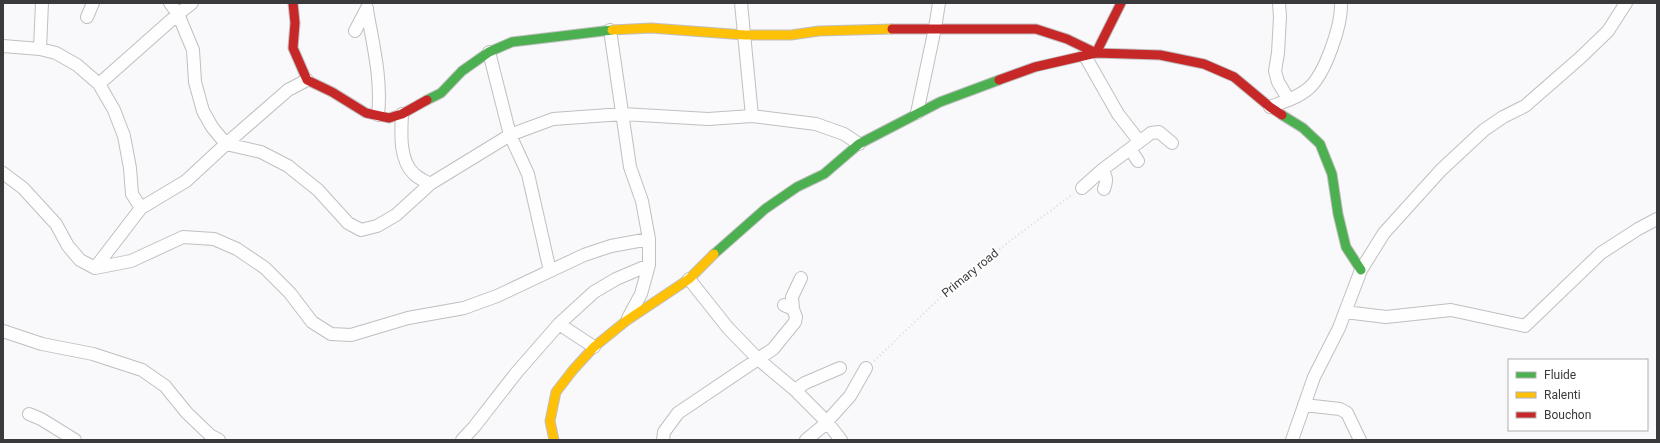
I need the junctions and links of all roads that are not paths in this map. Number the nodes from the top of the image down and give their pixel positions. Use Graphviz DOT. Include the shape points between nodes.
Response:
graph roads {
  1 [pos="42,3"];
  2 [pos="93,3"];
  3 [pos="170,3"];
  4 [pos="192,3"];
  5 [pos="293,3"];
  6 [pos="741,3"];
  7 [pos="939,3"];
  8 [pos="1121,3"];
  9 [pos="1279,3"];
  10 [pos="1341,3"];
  11 [pos="1626,3"];
  12 [pos="367,6"];
  13 [pos="178,14"];
  14 [pos="87,17"];
  15 [pos="935,28"];
  16 [pos="610,30"];
  17 [pos="355,31"];
  18 [pos="745,35"];
  19 [pos="3,46"];
  20 [pos="40,49"];
  21 [pos="489,52"];
  22 [pos="1091,54"];
  23 [pos="307,80"];
  24 [pos="99,84"];
  25 [pos="1289,100"];
  26 [pos="1270,107"];
  27 [pos="917,113"];
  28 [pos="402,114"];
  29 [pos="623,114"];
  30 [pos="378,115"];
  31 [pos="752,116"];
  32 [pos="510,135"];
  33 [pos="1139,141"];
  34 [pos="1172,143"];
  35 [pos="226,144"];
  36 [pos="859,144"];
  37 [pos="1130,149"];
  38 [pos="1138,161"];
  39 [pos="1102,170"];
  40 [pos="3,173"];
  41 [pos="430,184"];
  42 [pos="1082,188"];
  43 [pos="1104,189"];
  44 [pos="141,208"];
  45 [pos="1657,219"];
  46 [pos="649,239"];
  47 [pos="649,265"];
  48 [pos="95,268"];
  49 [pos="1361,270"];
  50 [pos="550,271"];
  51 [pos="801,278"];
  52 [pos="689,279"];
  53 [pos="1345,312"];
  54 [pos="626,321"];
  55 [pos="559,324"];
  56 [pos="3,331"];
  57 [pos="594,347"];
  58 [pos="758,359"];
  59 [pos="840,368"];
  60 [pos="866,368"];
  61 [pos="795,390"];
  62 [pos="1304,405"];
  63 [pos="29,414"];
  64 [pos="827,422"];
  65 [pos="75,440"];
  66 [pos="219,440"];
  67 [pos="462,440"];
  68 [pos="554,440"];
  69 [pos="663,440"];
  70 [pos="806,440"];
  71 [pos="841,440"];
  72 [pos="1292,440"];
  73 [pos="1360,440"];
  1 -- 20 [label="street"];
  2 -- 14 [label="street"];
  3 -- 13 [label="street"];
  4 -- 13 [label="street"];
  5 -- 23 [label="street" via="296,23 294,48"];
  6 -- 18 [label="street"];
  7 -- 15 [label="street"];
  8 -- 22 [label="street"];
  9 -- 25 [label="street" via="1278,53 1274,71"];
  10 -- 25 [label="street" via="1335,36 1324,68 1309,88"];
  11 -- 49 [label="street" via="1608,31 1580,58 1526,106 1484,130 1441,170 1389,227"];
  12 -- 17 [label="street"];
  12 -- 30 [label="street" via="379,78"];
  13 -- 24 [label="street"];
  13 -- 35 [label="street" via="192,50 194,82 203,111"];
  15 -- 18 [label="street"];
  15 -- 22 [label="street" via="1036,29 1067,39"];
  15 -- 27 [label="street"];
  16 -- 18 [label="street" via="651,28"];
  16 -- 21 [label="street" via="512,42"];
  16 -- 29 [label="street"];
  18 -- 31 [label="street"];
  19 -- 20 [label="street"];
  20 -- 24 [label="street" via="56,53 77,65"];
  21 -- 28 [label="street" via="462,71 441,93"];
  21 -- 32 [label="street"];
  22 -- 26 [label="street" via="1160,55 1204,64 1234,77"];
  22 -- 27 [label="street" via="1035,67"];
  22 -- 33 [label="street" via="1118,114"];
  23 -- 30 [label="street" via="366,113"];
  23 -- 35 [label="street" via="288,90"];
  24 -- 44 [label="street" via="114,110 124,136 132,194"];
  25 -- 26 [label="street"];
  26 -- 49 [label="street" via="1304,128 1320,144 1332,174 1346,247"];
  27 -- 36 [label="street"];
  28 -- 30 [label="street" via="389,118"];
  28 -- 41 [label="street" via="401,134 405,162 413,174"];
  29 -- 31 [label="street" via="708,119"];
  29 -- 32 [label="street" via="553,120"];
  29 -- 46 [label="street" via="630,167 642,201"];
  31 -- 36 [label="street" via="816,124 844,134"];
  32 -- 41 [label="street"];
  32 -- 50 [label="street" via="528,174"];
  33 -- 34 [label="street" via="1151,133 1159,132"];
  33 -- 37 [label="street"];
  35 -- 41 [label="street" via="261,152 288,166 318,190 348,223 361,230 377,226 396,214"];
  35 -- 44 [label="street" via="186,181"];
  36 -- 52 [label="street" via="824,174 765,209"];
  37 -- 38 [label="street"];
  37 -- 39 [label="street"];
  39 -- 42 [label="street"];
  39 -- 43 [label="street" via="1106,177"];
  40 -- 48 [label="street" via="23,188 51,219 80,260"];
  44 -- 48 [label="street"];
  45 -- 53 [label="street" via="1601,253 1525,326 1451,310 1386,316"];
  46 -- 47 [label="street"];
  46 -- 50 [label="street" via="611,246"];
  47 -- 54 [label="street" via="641,294"];
  47 -- 55 [label="street" via="594,292"];
  48 -- 50 [label="street" via="131,261 183,237 214,239 237,248 265,268 312,322 331,334 351,335 408,318 464,308 497,296"];
  49 -- 53 [label="street"];
  51 -- 58 [label="street" via="788,307 796,317 795,322 773,349"];
  52 -- 54 [label="street"];
  52 -- 58 [label="street" via="728,328"];
  53 -- 62 [label="street" via="1314,377"];
  54 -- 57 [label="street"];
  55 -- 57 [label="street"];
  55 -- 67 [label="street"];
  56 -- 66 [label="street" via="42,344 93,354 142,370 165,386 193,419"];
  57 -- 68 [label="street" via="556,392 550,421"];
  58 -- 61 [label="street"];
  58 -- 69 [label="street" via="678,414 664,432"];
  59 -- 61 [label="street" via="810,380"];
  60 -- 64 [label="street" via="850,396"];
  61 -- 64 [label="street"];
  62 -- 72 [label="street"];
  62 -- 73 [label="street" via="1340,408 1347,414"];
  63 -- 65 [label="street"];
  64 -- 70 [label="street"];
  64 -- 71 [label="street"];
}
